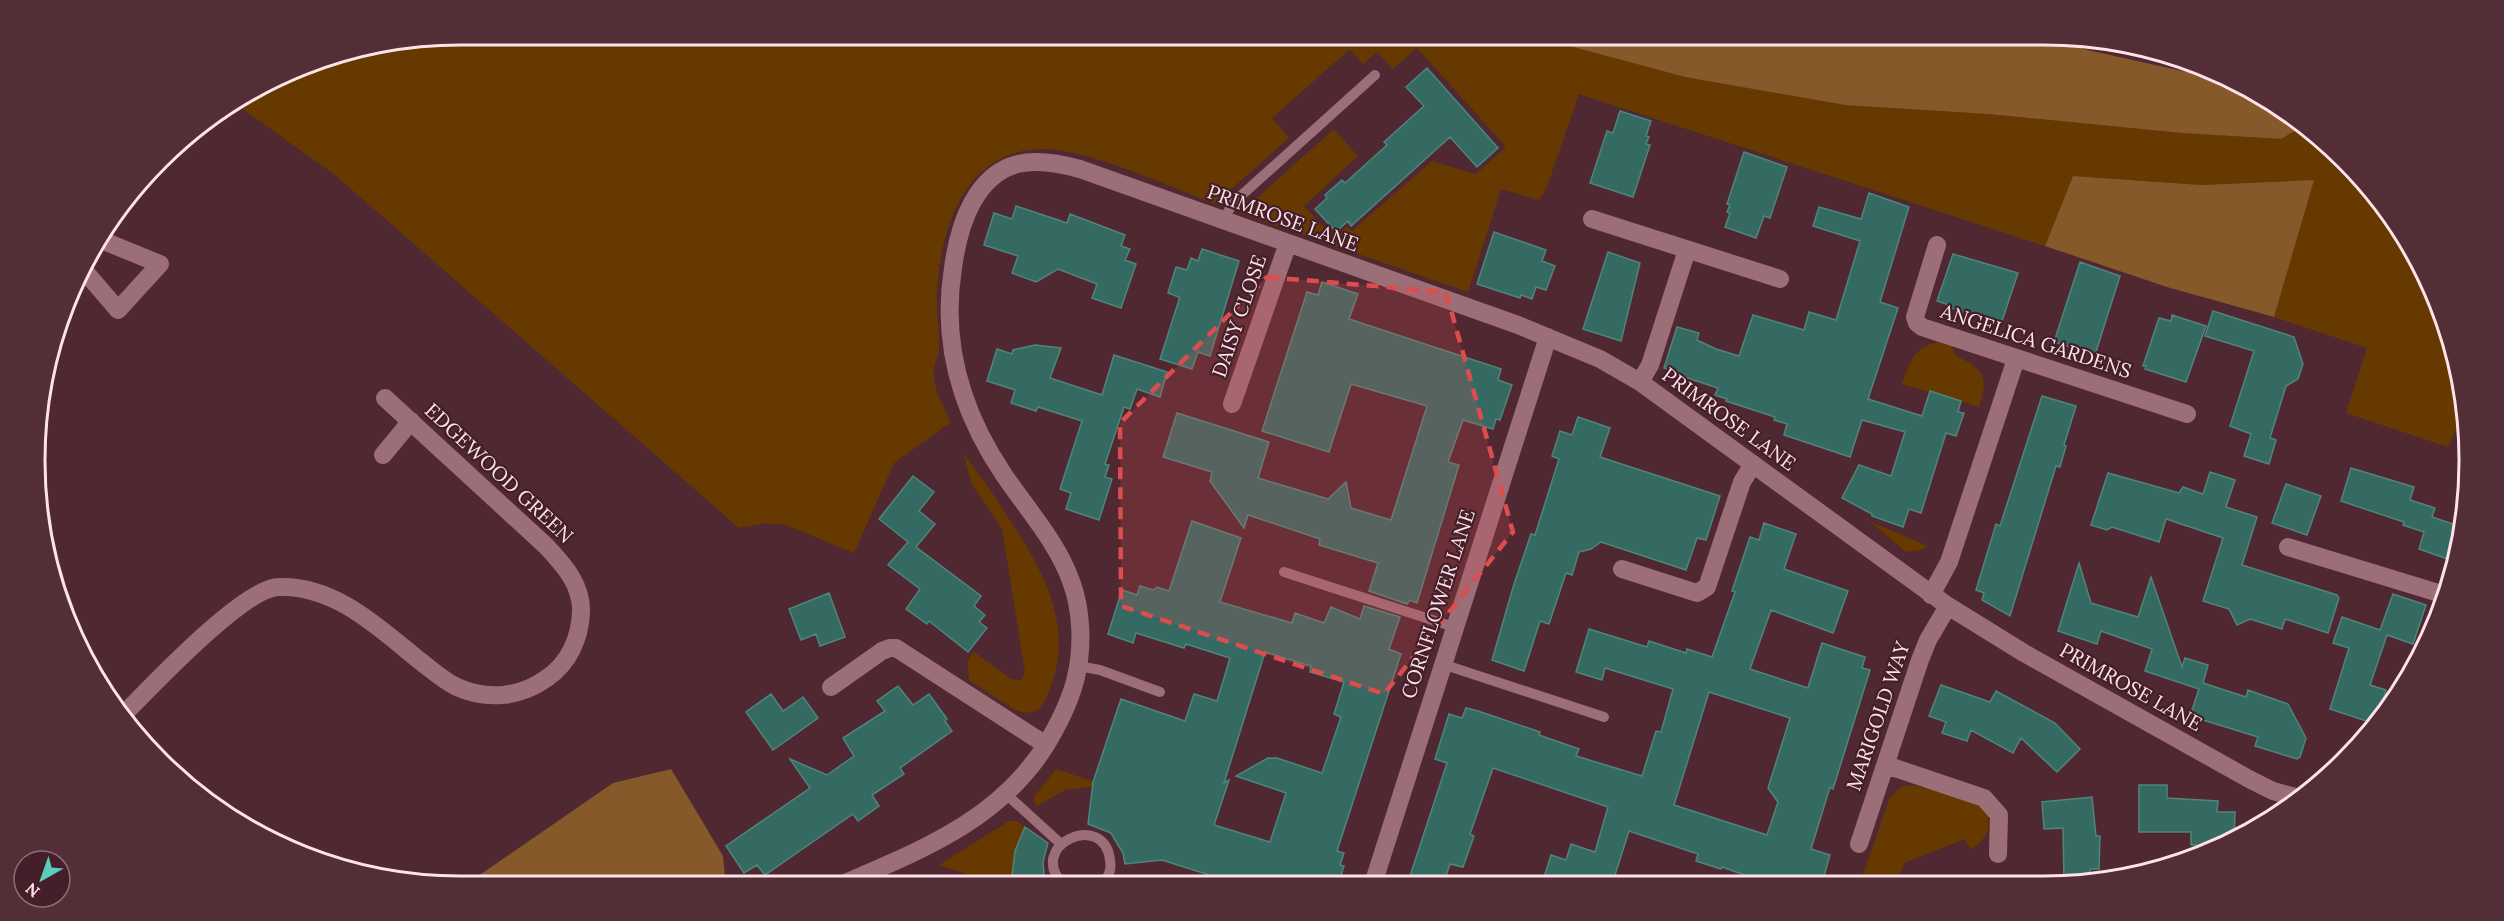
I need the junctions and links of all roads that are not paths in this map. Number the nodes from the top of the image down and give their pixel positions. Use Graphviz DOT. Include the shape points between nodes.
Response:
graph roads {
  1 [pos="1375,75"];
  2 [pos="1592,219"];
  3 [pos="1223,220"];
  4 [pos="107,242"];
  5 [pos="1288,243"];
  6 [pos="1937,245"];
  7 [pos="1687,250"];
  8 [pos="89,276"];
  9 [pos="1780,279"];
  10 [pos="1548,337"];
  11 [pos="2016,359"];
  12 [pos="1640,382"];
  13 [pos="385,398"];
  14 [pos="1232,404"];
  15 [pos="2187,414"];
  16 [pos="411,421"];
  17 [pos="383,455"];
  18 [pos="1753,464"];
  19 [pos="2288,547"];
  20 [pos="1622,569"];
  21 [pos="1284,572"];
  22 [pos="2437,593"];
  23 [pos="1931,595"];
  24 [pos="1948,606"];
  25 [pos="1454,627"];
  26 [pos="1442,664"];
  27 [pos="1078,666"];
  28 [pos="831,687"];
  29 [pos="1160,692"];
  30 [pos="129,710"];
  31 [pos="1604,717"];
  32 [pos="1046,745"];
  33 [pos="1886,765"];
  34 [pos="1006,794"];
  35 [pos="2289,795"];
  36 [pos="1061,844"];
  37 [pos="1859,844"];
  38 [pos="1998,854"];
  39 [pos="862,876"];
  40 [pos="1057,876"];
  41 [pos="1108,876"];
  42 [pos="1375,876"];
  1 -- 3 [label="lane" via="1233,203"];
  2 -- 7 [label="street"];
  3 -- 5 [label="street, PRIMROSE LANE"];
  3 -- 27 [label="street, PRIMROSE LANE" via="1080,169 1042,160 1023,162 990,179 977,194 960,232 949,310 955,368 963,396 988,450 1051,542 1072,582 1080,630"];
  4 -- 8 [label="street" via="160,264 118,310"];
  5 -- 10 [label="street, PRIMROSE LANE"];
  5 -- 14 [label="street, DAISY CLOSE"];
  6 -- 11 [label="street, ANGELICA GARDENS" via="1915,317 1917,323"];
  7 -- 9 [label="street"];
  7 -- 12 [label="street" via="1650,365"];
  10 -- 12 [label="street, PRIMROSE LANE" via="1600,359"];
  10 -- 25 [label="street, CORNFLOWER LANE"];
  11 -- 15 [label="street, ANGELICA GARDENS"];
  11 -- 23 [label="street" via="1949,562"];
  12 -- 18 [label="street, PRIMROSE LANE"];
  13 -- 16 [label="street, EDGEWOOD GREEN"];
  16 -- 17 [label="street"];
  16 -- 30 [label="street, EDGEWOOD GREEN" via="546,546 577,586 581,606 575,644 550,676 530,690 510,695 488,695 457,687 364,616 330,596 277,586 232,610"];
  18 -- 20 [label="street" via="1742,482 1707,587 1697,592"];
  18 -- 23 [label="street, PRIMROSE LANE"];
  19 -- 22 [label="street"];
  21 -- 25 [label="lane"];
  23 -- 24 [label="street, PRIMROSE LANE"];
  24 -- 33 [label="street, MARIGOLD WAY" via="1920,660"];
  24 -- 35 [label="street, PRIMROSE LANE" via="2249,779"];
  25 -- 26 [label="street, CORNFLOWER LANE"];
  26 -- 31 [label="lane"];
  26 -- 42 [label="street, CORNFLOWER LANE"];
  27 -- 29 [label="lane"];
  27 -- 32 [label="street, PRIMROSE LANE" via="1066,707"];
  28 -- 32 [label="street" via="882,651 896,648"];
  32 -- 34 [label="street, PRIMROSE LANE"];
  33 -- 37 [label="street, MARIGOLD WAY"];
  33 -- 38 [label="street" via="1984,798 1993,805 2000,815"];
  34 -- 36 [label="lane"];
  34 -- 39 [label="street, PRIMROSE LANE" via="943,839"];
  36 -- 40 [label="lane" via="1053,863"];
  36 -- 41 [label="lane" via="1070,837 1083,835 1100,841 1111,865"];
}
